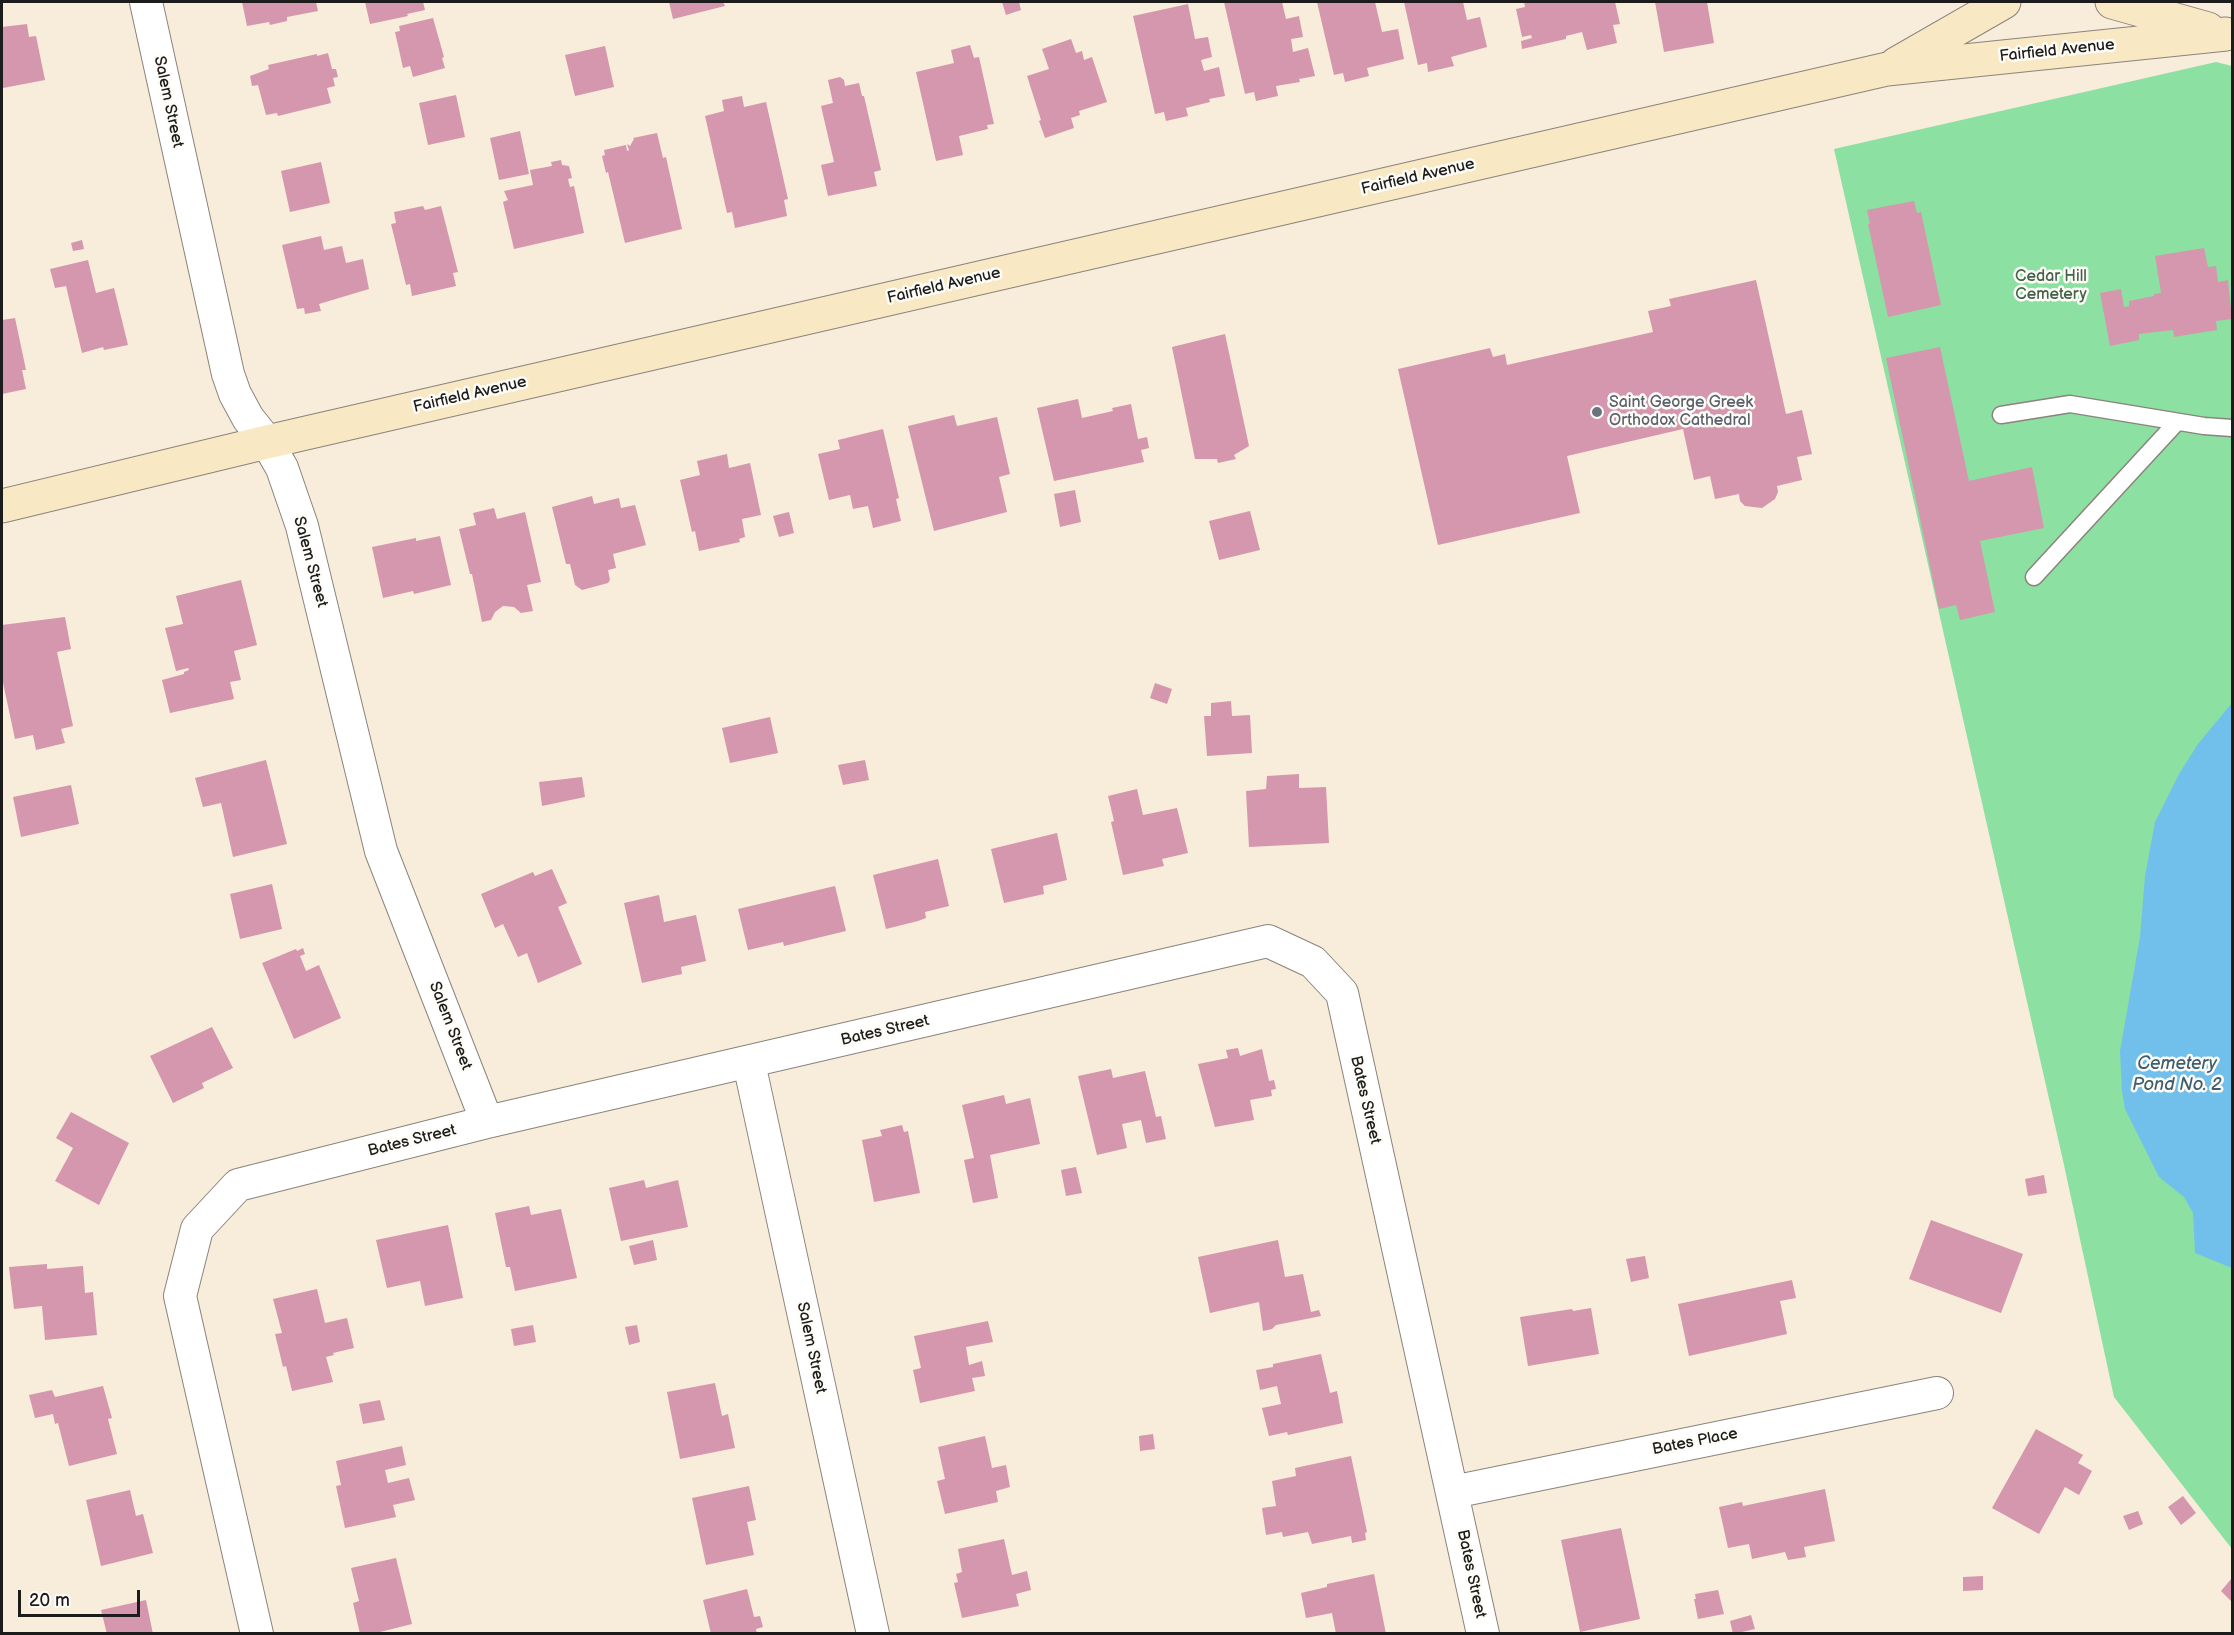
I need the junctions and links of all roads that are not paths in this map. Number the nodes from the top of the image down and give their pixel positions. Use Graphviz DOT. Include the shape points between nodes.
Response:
graph roads {
  1 [pos="146,2"];
  2 [pos="2004,2"];
  3 [pos="2112,2"];
  4 [pos="2229,35"];
  5 [pos="1887,69"];
  6 [pos="2001,416"];
  7 [pos="2177,422"];
  8 [pos="2232,428"];
  9 [pos="267,442"];
  10 [pos="2,506"];
  11 [pos="2034,577"];
  12 [pos="749,1063"];
  13 [pos="488,1122"];
  14 [pos="1937,1393"];
  15 [pos="1453,1492"];
  16 [pos="257,1634"];
  17 [pos="873,1634"];
  18 [pos="1483,1634"];
  1 -- 9 [label="street, Salem Street" via="228,374 248,418"];
  2 -- 5 [label="main road, Fairfield Avenue"];
  3 -- 4 [label="main road"];
  4 -- 5 [label="main road, Fairfield Avenue"];
  5 -- 9 [label="main road, Fairfield Avenue"];
  6 -- 7 [label="lane" via="2070,404"];
  7 -- 8 [label="lane"];
  7 -- 11 [label="lane"];
  9 -- 10 [label="main road, Fairfield Avenue"];
  9 -- 13 [label="street, Salem Street" via="282,468 302,526 381,851"];
  12 -- 13 [label="street, Bates Street"];
  12 -- 15 [label="street, Bates Street" via="1268,941 1313,962 1342,993"];
  12 -- 17 [label="street, Salem Street"];
  13 -- 16 [label="street, Bates Street" via="238,1185 197,1229 180,1296"];
  14 -- 15 [label="street, Bates Place"];
  15 -- 18 [label="street, Bates Street"];
}
